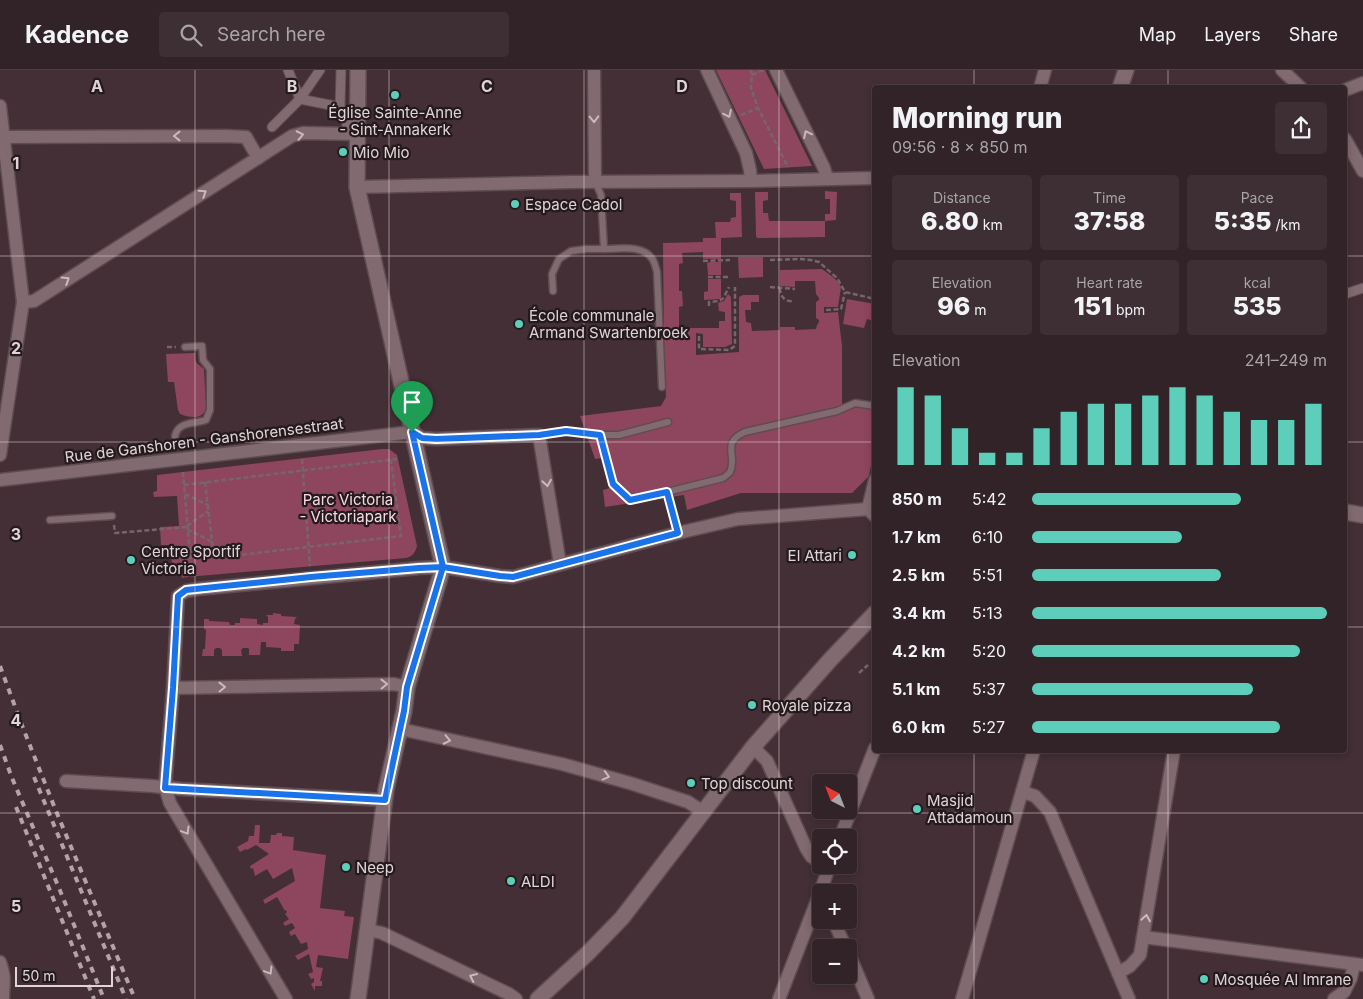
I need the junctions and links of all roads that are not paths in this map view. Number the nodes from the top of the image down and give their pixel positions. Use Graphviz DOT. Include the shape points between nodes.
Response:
graph roads {
  1 [pos="288,70"];
  2 [pos="320,70"];
  3 [pos="341,70"];
  4 [pos="346,70"];
  5 [pos="358,70"];
  6 [pos="594,70"];
  7 [pos="707,70"];
  8 [pos="776,70"];
  9 [pos="1045,70"];
  10 [pos="1126,70"];
  11 [pos="1282,70"];
  12 [pos="346,81"];
  13 [pos="1363,83"];
  14 [pos="1041,85"];
  15 [pos="1121,85"];
  16 [pos="1298,85"];
  17 [pos="1347,89"];
  18 [pos="300,100"];
  19 [pos="0,106"];
  20 [pos="340,108"];
  21 [pos="272,127"];
  22 [pos="352,131"];
  23 [pos="4,137"];
  24 [pos="1347,143"];
  25 [pos="258,158"];
  26 [pos="1363,171"];
  27 [pos="827,178"];
  28 [pos="872,178"];
  29 [pos="595,181"];
  30 [pos="751,181"];
  31 [pos="357,187"];
  32 [pos="604,249"];
  33 [pos="1363,288"];
  34 [pos="553,291"];
  35 [pos="1347,293"];
  36 [pos="23,302"];
  37 [pos="185,347"];
  38 [pos="662,387"];
  39 [pos="872,406"];
  40 [pos="668,422"];
  41 [pos="412,432"];
  42 [pos="539,435"];
  43 [pos="600,435"];
  44 [pos="175,436"];
  45 [pos="0,455"];
  46 [pos="0,480"];
  47 [pos="667,492"];
  48 [pos="872,512"];
  49 [pos="1347,512"];
  50 [pos="1363,515"];
  51 [pos="112,516"];
  52 [pos="50,520"];
  53 [pos="678,533"];
  54 [pos="560,564"];
  55 [pos="443,567"];
  56 [pos="872,616"];
  57 [pos="407,687"];
  58 [pos="173,688"];
  59 [pos="400,729"];
  60 [pos="752,747"];
  61 [pos="873,753"];
  62 [pos="1033,753"];
  63 [pos="1174,753"];
  64 [pos="66,781"];
  65 [pos="165,788"];
  66 [pos="1023,792"];
  67 [pos="385,800"];
  68 [pos="702,811"];
  69 [pos="844,829"];
  70 [pos="812,857"];
  71 [pos="812,922"];
  72 [pos="368,930"];
  73 [pos="1143,937"];
  74 [pos="0,962"];
  75 [pos="1359,964"];
  76 [pos="857,973"];
  77 [pos="1118,973"];
  78 [pos="2,991"];
  79 [pos="286,999"];
  80 [pos="358,999"];
  81 [pos="516,999"];
  82 [pos="538,999"];
  83 [pos="780,999"];
  84 [pos="868,999"];
  85 [pos="962,999"];
  86 [pos="1129,999"];
  87 [pos="1334,999"];
  1 -- 18 [label="street"];
  2 -- 18 [label="street"];
  3 -- 20 [label="street"];
  4 -- 12 [label="street"];
  5 -- 22 [label="street"];
  6 -- 29 [label="street, one-way"];
  7 -- 30 [label="street, one-way" via="746,153"];
  27 -- 8 [label="street, one-way"];
  9 -- 14 [label="street"];
  10 -- 15 [label="street"];
  11 -- 16 [label="street"];
  13 -- 17 [label="street"];
  18 -- 20 [label="street"];
  18 -- 21 [label="street"];
  19 -- 23 [label="street"];
  20 -- 22 [label="street"];
  25 -- 22 [label="street, one-way" via="292,136"];
  22 -- 31 [label="street"];
  25 -- 23 [label="street, one-way" via="246,137"];
  23 -- 36 [label="street"];
  24 -- 26 [label="street"];
  36 -- 25 [label="street, one-way" via="34,301"];
  27 -- 28 [label="street"];
  27 -- 30 [label="street"];
  29 -- 30 [label="street"];
  29 -- 31 [label="street"];
  29 -- 32 [label="lane" via="601,195"];
  31 -- 41 [label="street"];
  32 -- 34 [label="lane" via="571,251 559,259 552,274"];
  32 -- 38 [label="lane" via="641,250 653,260 657,272"];
  33 -- 35 [label="street"];
  36 -- 45 [label="street"];
  37 -- 44 [label="lane" via="202,346 203,360 210,369 210,410 206,420 185,424 176,430"];
  39 -- 47 [label="lane" via="855,403 837,411 745,432 736,436 731,444 730,473 723,478"];
  40 -- 43 [label="lane" via="619,435"];
  41 -- 42 [label="street" via="422,438 436,439"];
  41 -- 46 [label="street, Rue de Ganshoren - Ganshorensestraat" via="177,455"];
  41 -- 55 [label="street"];
  42 -- 43 [label="lane" via="566,431"];
  42 -- 54 [label="street, one-way"];
  43 -- 47 [label="lane" via="613,484 630,500"];
  47 -- 53 [label="lane"];
  48 -- 53 [label="street" via="738,519"];
  49 -- 50 [label="street"];
  51 -- 52 [label="lane"];
  53 -- 54 [label="street"];
  54 -- 55 [label="street" via="513,577"];
  55 -- 57 [label="street"];
  55 -- 58 [label="street" via="186,590 178,596"];
  56 -- 60 [label="street"];
  58 -- 57 [label="street, one-way" via="394,684"];
  57 -- 59 [label="street"];
  58 -- 65 [label="street"];
  59 -- 67 [label="street"];
  59 -- 68 [label="street, one-way" via="562,764 688,802"];
  60 -- 68 [label="street"];
  60 -- 70 [label="street" via="767,761"];
  61 -- 69 [label="street"];
  62 -- 66 [label="street"];
  73 -- 63 [label="street, one-way"];
  64 -- 65 [label="street"];
  65 -- 67 [label="street"];
  65 -- 79 [label="street, one-way" via="170,803"];
  66 -- 77 [label="street" via="1035,796 1050,812"];
  66 -- 85 [label="street"];
  67 -- 72 [label="street"];
  68 -- 82 [label="street" via="622,918"];
  71 -- 83 [label="street"];
  72 -- 80 [label="street"];
  81 -- 72 [label="street, one-way" via="382,933"];
  73 -- 75 [label="street"];
  73 -- 77 [label="street" via="1140,955"];
  74 -- 78 [label="street" via="4,974"];
  75 -- 87 [label="street" via="1344,992"];
  76 -- 84 [label="street"];
  77 -- 86 [label="street"];
}
